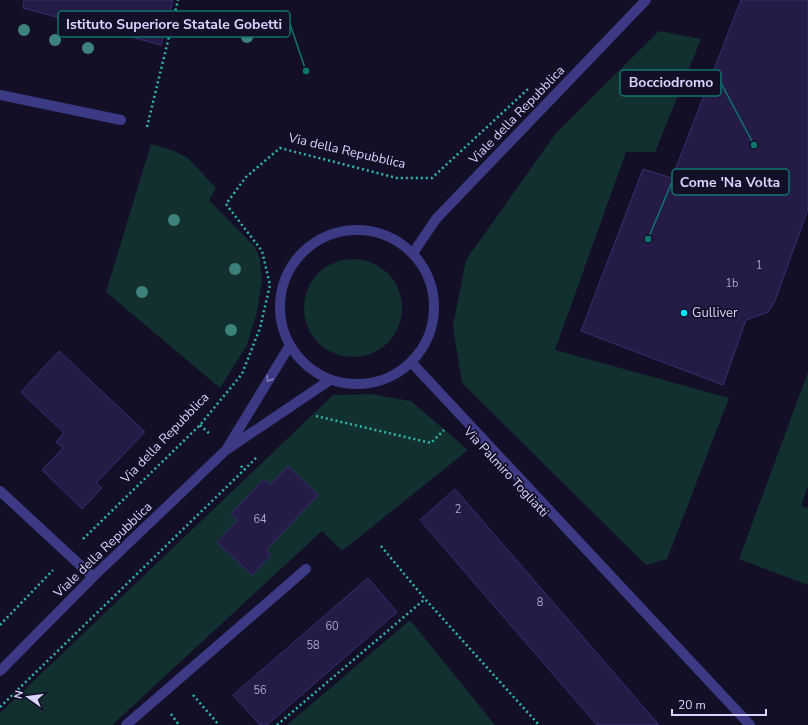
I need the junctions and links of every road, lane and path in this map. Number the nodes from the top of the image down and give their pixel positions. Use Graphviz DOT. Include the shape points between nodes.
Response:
graph roads {
  1 [pos="178,0"];
  2 [pos="646,0"];
  3 [pos="528,88"];
  4 [pos="0,95"];
  5 [pos="121,120"];
  6 [pos="147,127"];
  7 [pos="413,253"];
  8 [pos="290,345"];
  9 [pos="411,362"];
  10 [pos="330,380"];
  11 [pos="315,416"];
  12 [pos="447,428"];
  13 [pos="226,450"];
  14 [pos="259,455"];
  15 [pos="244,470"];
  16 [pos="0,491"];
  17 [pos="381,546"];
  18 [pos="68,554"];
  19 [pos="306,569"];
  20 [pos="93,577"];
  21 [pos="425,599"];
  22 [pos="0,625"];
  23 [pos="0,671"];
  24 [pos="179,679"];
  25 [pos="0,707"];
  26 [pos="126,725"];
  27 [pos="219,725"];
  28 [pos="277,725"];
  29 [pos="539,725"];
  30 [pos="750,725"];
  1 -- 6 [label="path"];
  2 -- 7 [label="street, Viale della Repubblica" via="436,218"];
  3 -- 18 [label="path, Via della Repubblica" via="432,178 397,178 280,148 246,177 226,204 262,250 270,285 260,328 242,374 200,425"];
  4 -- 5 [label="street"];
  7 -- 8 [label="street" via="390,236 359,229 329,235 306,249 296,259 282,287 280,314"];
  7 -- 9 [label="street" via="421,262 432,289 434,316 423,348"];
  8 -- 10 [label="street" via="300,360"];
  8 -- 13 [label="street, Viale della Repubblica, one-way"];
  9 -- 10 [label="street" via="381,381 354,384"];
  9 -- 30 [label="street, Via Palmiro Togliatti"];
  10 -- 13 [label="street, Viale della Repubblica"];
  11 -- 12 [label="path, Via Palmiro Togliatti" via="430,443"];
  13 -- 15 [label="path"];
  13 -- 20 [label="street, Viale della Repubblica"];
  14 -- 15 [label="path"];
  15 -- 25 [label="path"];
  16 -- 18 [label="street"];
  17 -- 21 [label="path"];
  18 -- 20 [label="street"];
  18 -- 22 [label="path, Via della Repubblica"];
  19 -- 24 [label="street"];
  20 -- 23 [label="street, Viale della Repubblica"];
  21 -- 28 [label="path"];
  21 -- 29 [label="path"];
  24 -- 26 [label="street"];
  24 -- 27 [label="path"];
}
